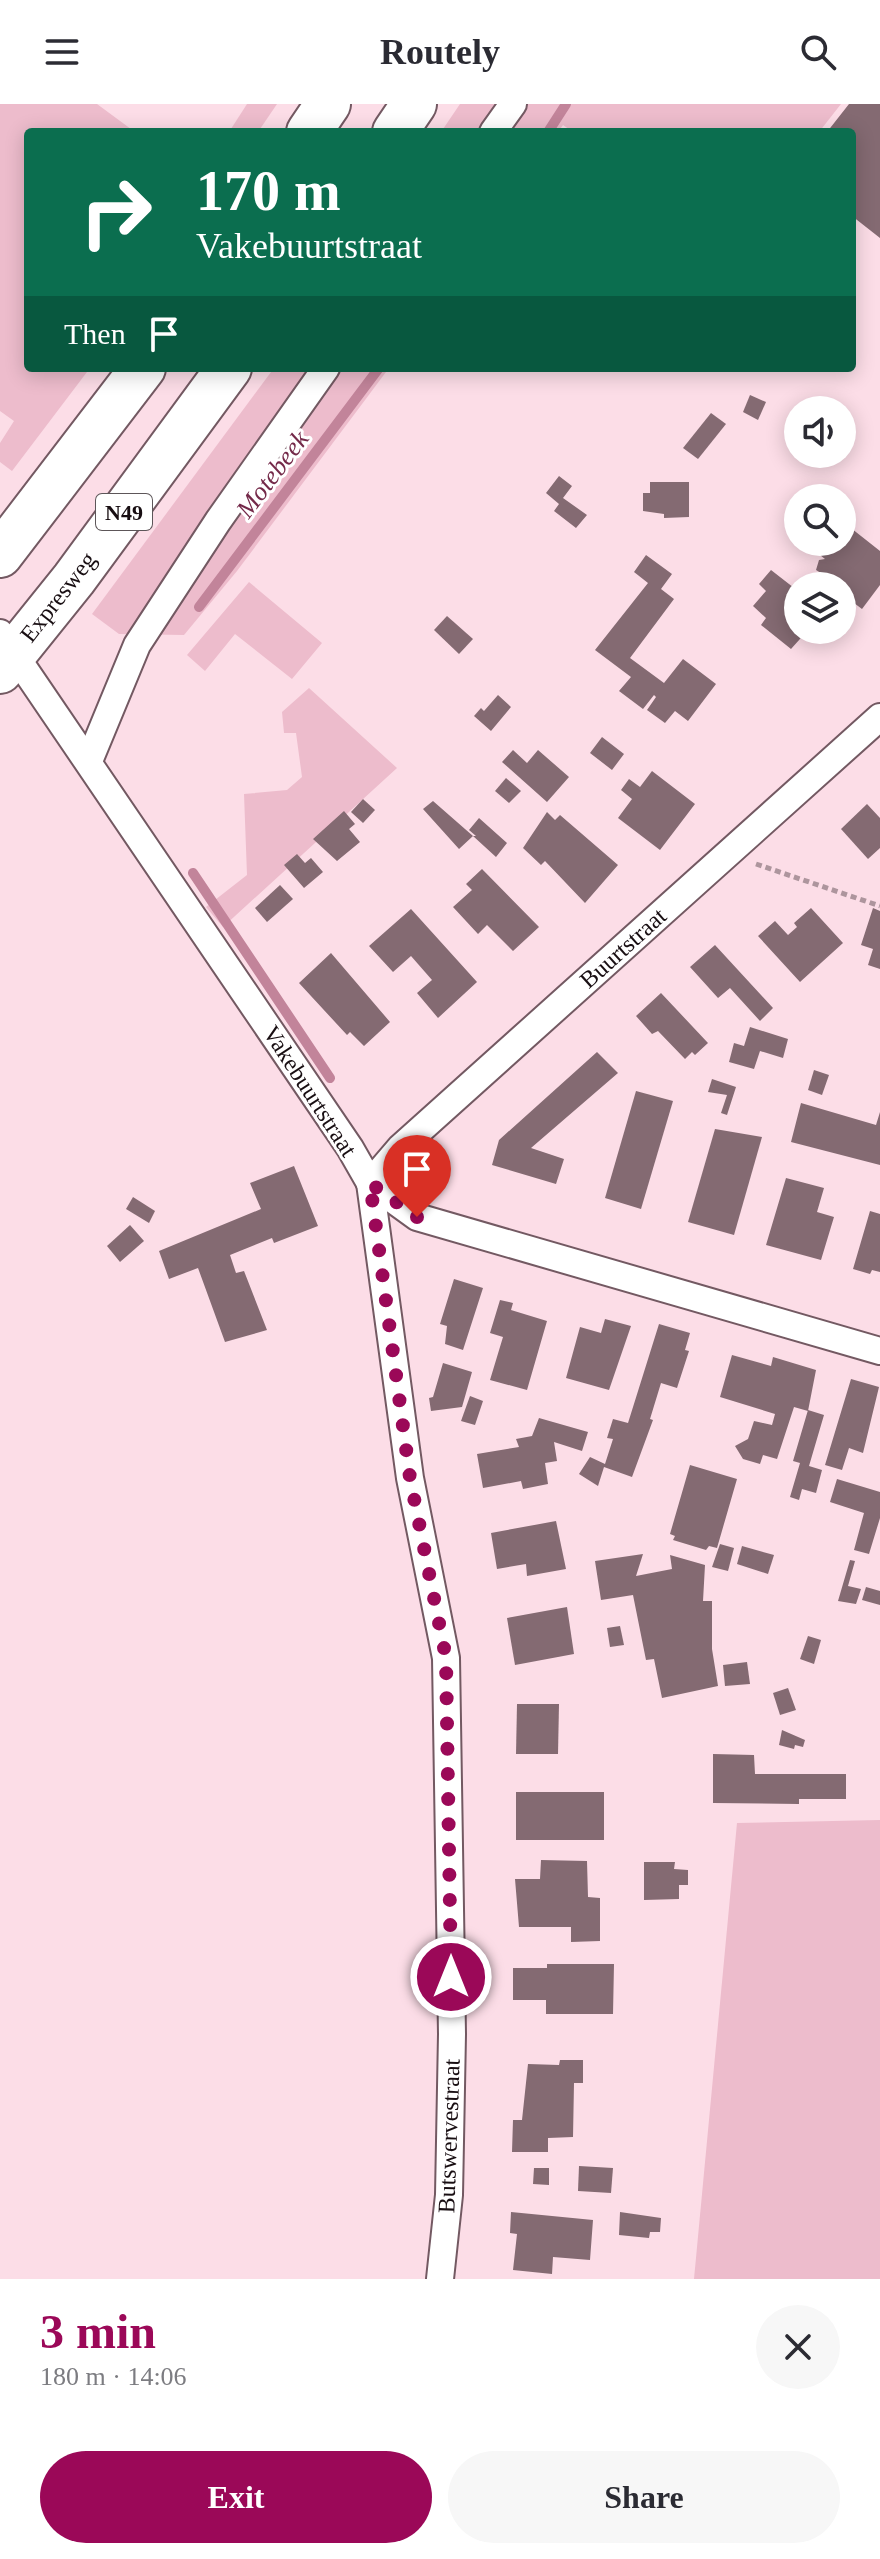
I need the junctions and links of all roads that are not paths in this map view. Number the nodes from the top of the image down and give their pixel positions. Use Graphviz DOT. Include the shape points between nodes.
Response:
graph roads {
  1 [pos="328,104"];
  2 [pos="414,104"];
  3 [pos="513,104"];
  4 [pos="312,128"];
  5 [pos="398,128"];
  6 [pos="496,128"];
  7 [pos="140,372"];
  8 [pos="226,372"];
  9 [pos="323,372"];
  10 [pos="0,555"];
  11 [pos="5,652"];
  12 [pos="880,717"];
  13 [pos="89,761"];
  14 [pos="370,1183"];
  15 [pos="880,1351"];
  16 [pos="440,2279"];
  1 -- 4 [label="highway"];
  2 -- 5 [label="highway"];
  3 -- 6 [label="street"];
  7 -- 10 [label="highway"];
  8 -- 11 [label="highway, Expresweg / N49" via="74,579"];
  9 -- 13 [label="street" via="137,645"];
  11 -- 13 [label="street, Vakebuurtstraat"];
  12 -- 14 [label="street, Buurtstraat" via="400,1148"];
  13 -- 14 [label="street, Vakebuurtstraat"];
  14 -- 15 [label="street, Vakebuurtstraat" via="417,1217"];
  14 -- 16 [label="street, Butswervestraat" via="408,1464 446,1658 452,2034 449,2195"];
}
